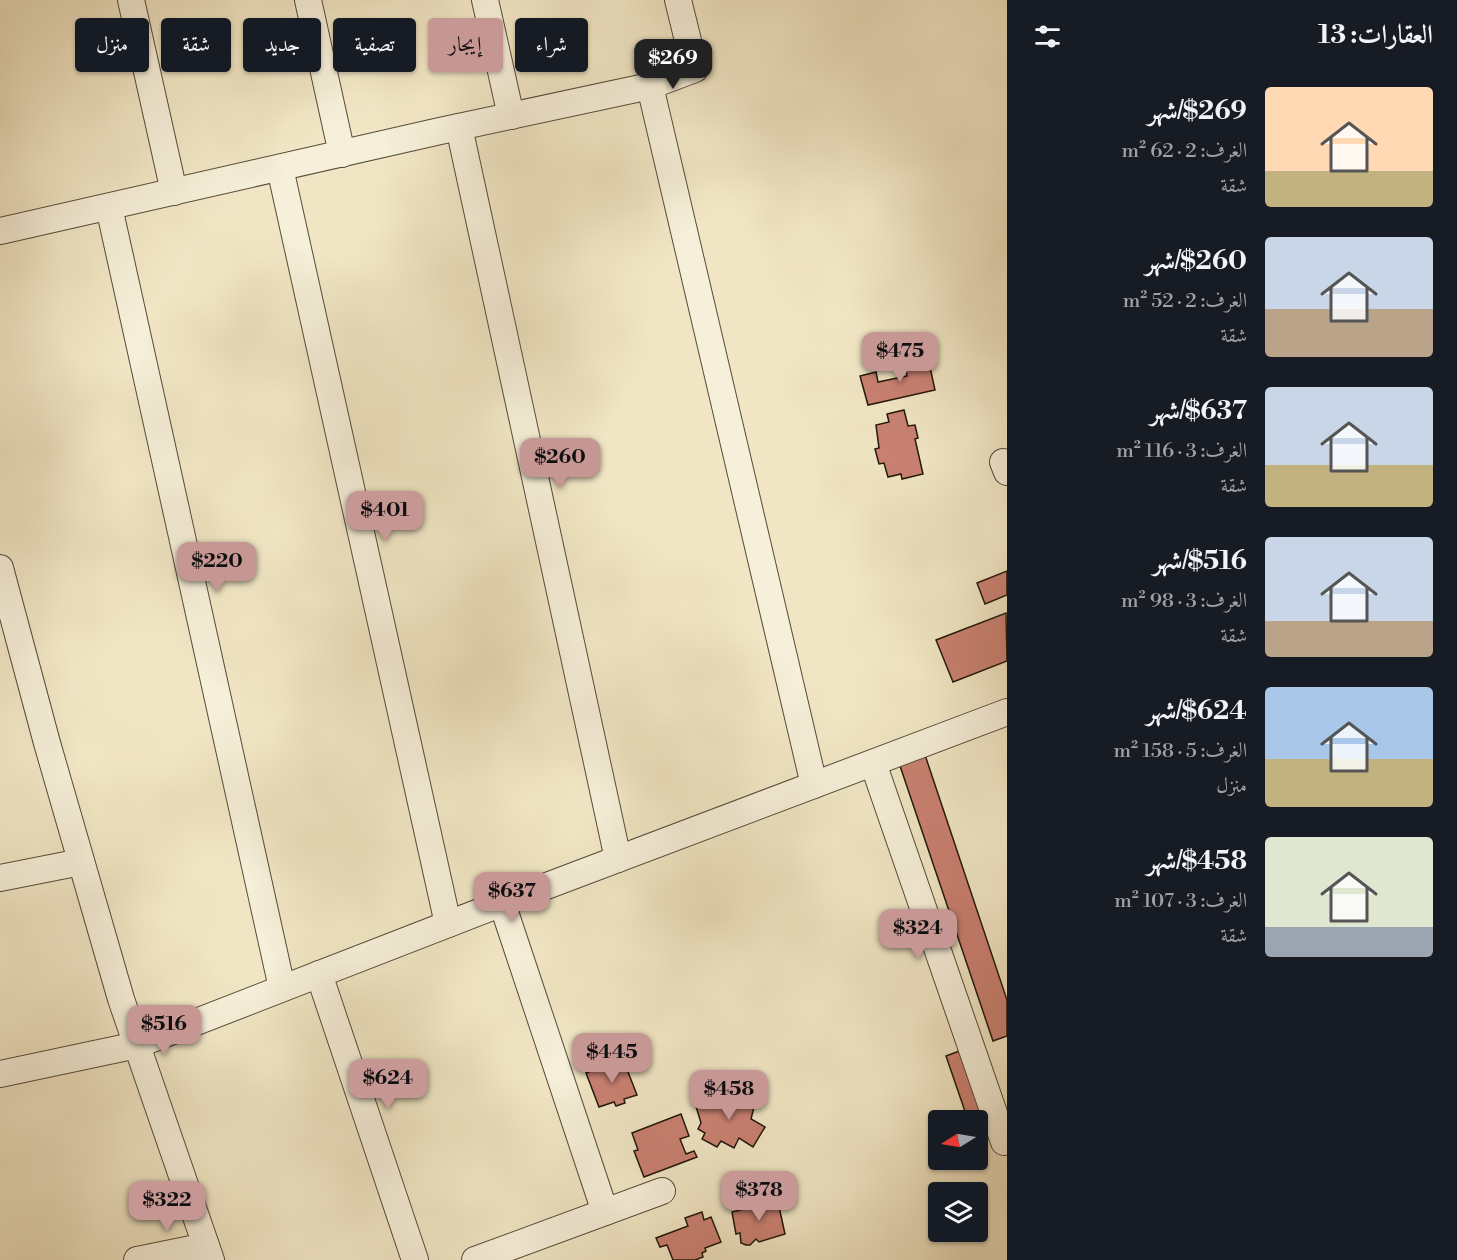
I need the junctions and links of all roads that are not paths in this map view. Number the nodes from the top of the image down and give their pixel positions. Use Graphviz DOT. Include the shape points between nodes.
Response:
graph roads {
  1 [pos="130,0"];
  2 [pos="308,0"];
  3 [pos="485,0"];
  4 [pos="678,0"];
  5 [pos="650,86"];
  6 [pos="512,116"];
  7 [pos="459,127"];
  8 [pos="342,154"];
  9 [pos="280,168"];
  10 [pos="174,192"];
  11 [pos="110,207"];
  12 [pos="0,231"];
  13 [pos="0,568"];
  14 [pos="1007,712"];
  15 [pos="873,763"];
  16 [pos="814,785"];
  17 [pos="618,859"];
  18 [pos="81,862"];
  19 [pos="0,878"];
  20 [pos="502,903"];
  21 [pos="448,924"];
  22 [pos="319,974"];
  23 [pos="282,988"];
  24 [pos="137,1045"];
  25 [pos="0,1074"];
  26 [pos="1004,1142"];
  27 [pos="662,1191"];
  28 [pos="605,1212"];
  29 [pos="209,1253"];
  30 [pos="137,1260"];
  31 [pos="415,1260"];
  32 [pos="475,1260"];
  1 -- 10 [label="street"];
  2 -- 8 [label="street"];
  3 -- 6 [label="street"];
  4 -- 5 [label="street" via="695,69"];
  5 -- 6 [label="street"];
  5 -- 16 [label="street"];
  6 -- 7 [label="street"];
  7 -- 8 [label="street"];
  7 -- 17 [label="street"];
  8 -- 9 [label="street"];
  9 -- 10 [label="street"];
  9 -- 21 [label="street"];
  10 -- 11 [label="street"];
  11 -- 12 [label="street"];
  11 -- 23 [label="street"];
  13 -- 18 [label="street"];
  14 -- 15 [label="street"];
  15 -- 16 [label="street"];
  15 -- 26 [label="street"];
  16 -- 17 [label="street"];
  17 -- 20 [label="street"];
  18 -- 19 [label="street"];
  18 -- 24 [label="street"];
  20 -- 21 [label="street"];
  20 -- 28 [label="street"];
  21 -- 22 [label="street"];
  22 -- 23 [label="street"];
  22 -- 31 [label="street"];
  23 -- 24 [label="street"];
  24 -- 25 [label="street"];
  24 -- 29 [label="street"];
  27 -- 28 [label="street"];
  28 -- 32 [label="street"];
  29 -- 30 [label="street"];
}
